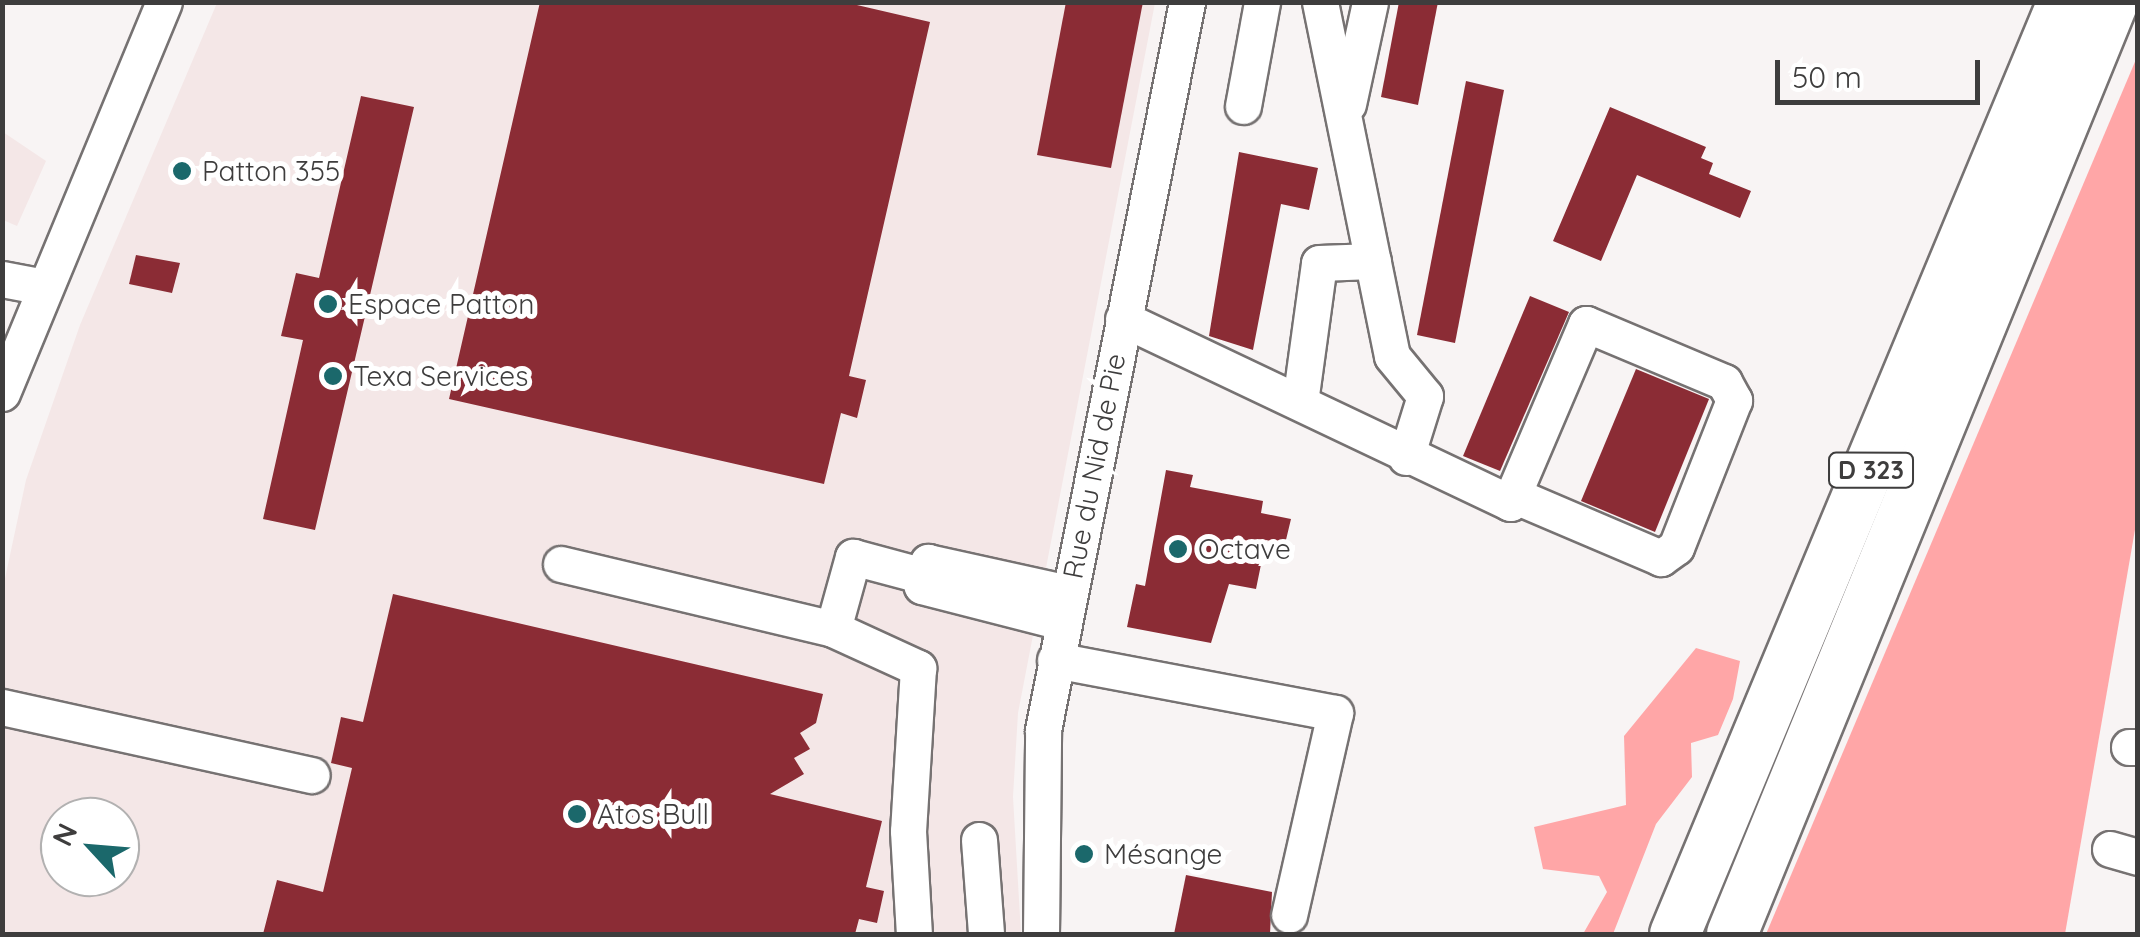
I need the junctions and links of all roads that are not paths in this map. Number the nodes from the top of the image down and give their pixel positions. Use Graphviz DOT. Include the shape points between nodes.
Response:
graph roads {
  1 [pos="164,2"];
  2 [pos="1187,2"];
  3 [pos="1262,2"];
  4 [pos="1320,2"];
  5 [pos="1370,2"];
  6 [pos="2062,2"];
  7 [pos="2114,2"];
  8 [pos="2138,30"];
  9 [pos="1243,106"];
  10 [pos="1345,118"];
  11 [pos="1373,261"];
  12 [pos="2,279"];
  13 [pos="44,286"];
  14 [pos="1124,319"];
  15 [pos="14,327"];
  16 [pos="2,393"];
  17 [pos="1300,402"];
  18 [pos="1406,457"];
  19 [pos="1513,495"];
  20 [pos="1890,558"];
  21 [pos="561,564"];
  22 [pos="1065,607"];
  23 [pos="832,628"];
  24 [pos="1056,660"];
  25 [pos="2,707"];
  26 [pos="312,776"];
  27 [pos="979,840"];
  28 [pos="1289,914"];
  29 [pos="914,934"];
  30 [pos="986,934"];
  31 [pos="1040,934"];
  32 [pos="1675,934"];
  33 [pos="1732,934"];
  1 -- 13 [label="street"];
  2 -- 14 [label="street, Rue du Nid de Pie"];
  3 -- 9 [label="street"];
  4 -- 10 [label="street"];
  5 -- 10 [label="street"];
  6 -- 32 [label="highway, D 323"];
  7 -- 20 [label="highway, D 323"];
  8 -- 20 [label="highway" via="1934,491"];
  10 -- 11 [label="street"];
  11 -- 17 [label="street" via="1320,263"];
  11 -- 18 [label="street" via="1392,356 1425,396"];
  12 -- 13 [label="street"];
  13 -- 15 [label="street"];
  14 -- 17 [label="street"];
  14 -- 22 [label="street, Rue du Nid de Pie"];
  15 -- 16 [label="street"];
  17 -- 18 [label="street"];
  18 -- 19 [label="street" via="1510,503"];
  19 -- 19 [label="street" via="1586,324 1724,382 1734,400 1676,547 1661,558"];
  20 -- 33 [label="highway, D 323"];
  21 -- 23 [label="street"];
  22 -- 23 [label="street" via="853,557"];
  22 -- 24 [label="street, Rue du Nid de Pie"];
  23 -- 29 [label="street" via="918,668 908,831"];
  24 -- 28 [label="street" via="1336,713"];
  24 -- 31 [label="street, Rue du Nid de Pie" via="1040,768"];
  25 -- 26 [label="street"];
  27 -- 30 [label="street"];
}
